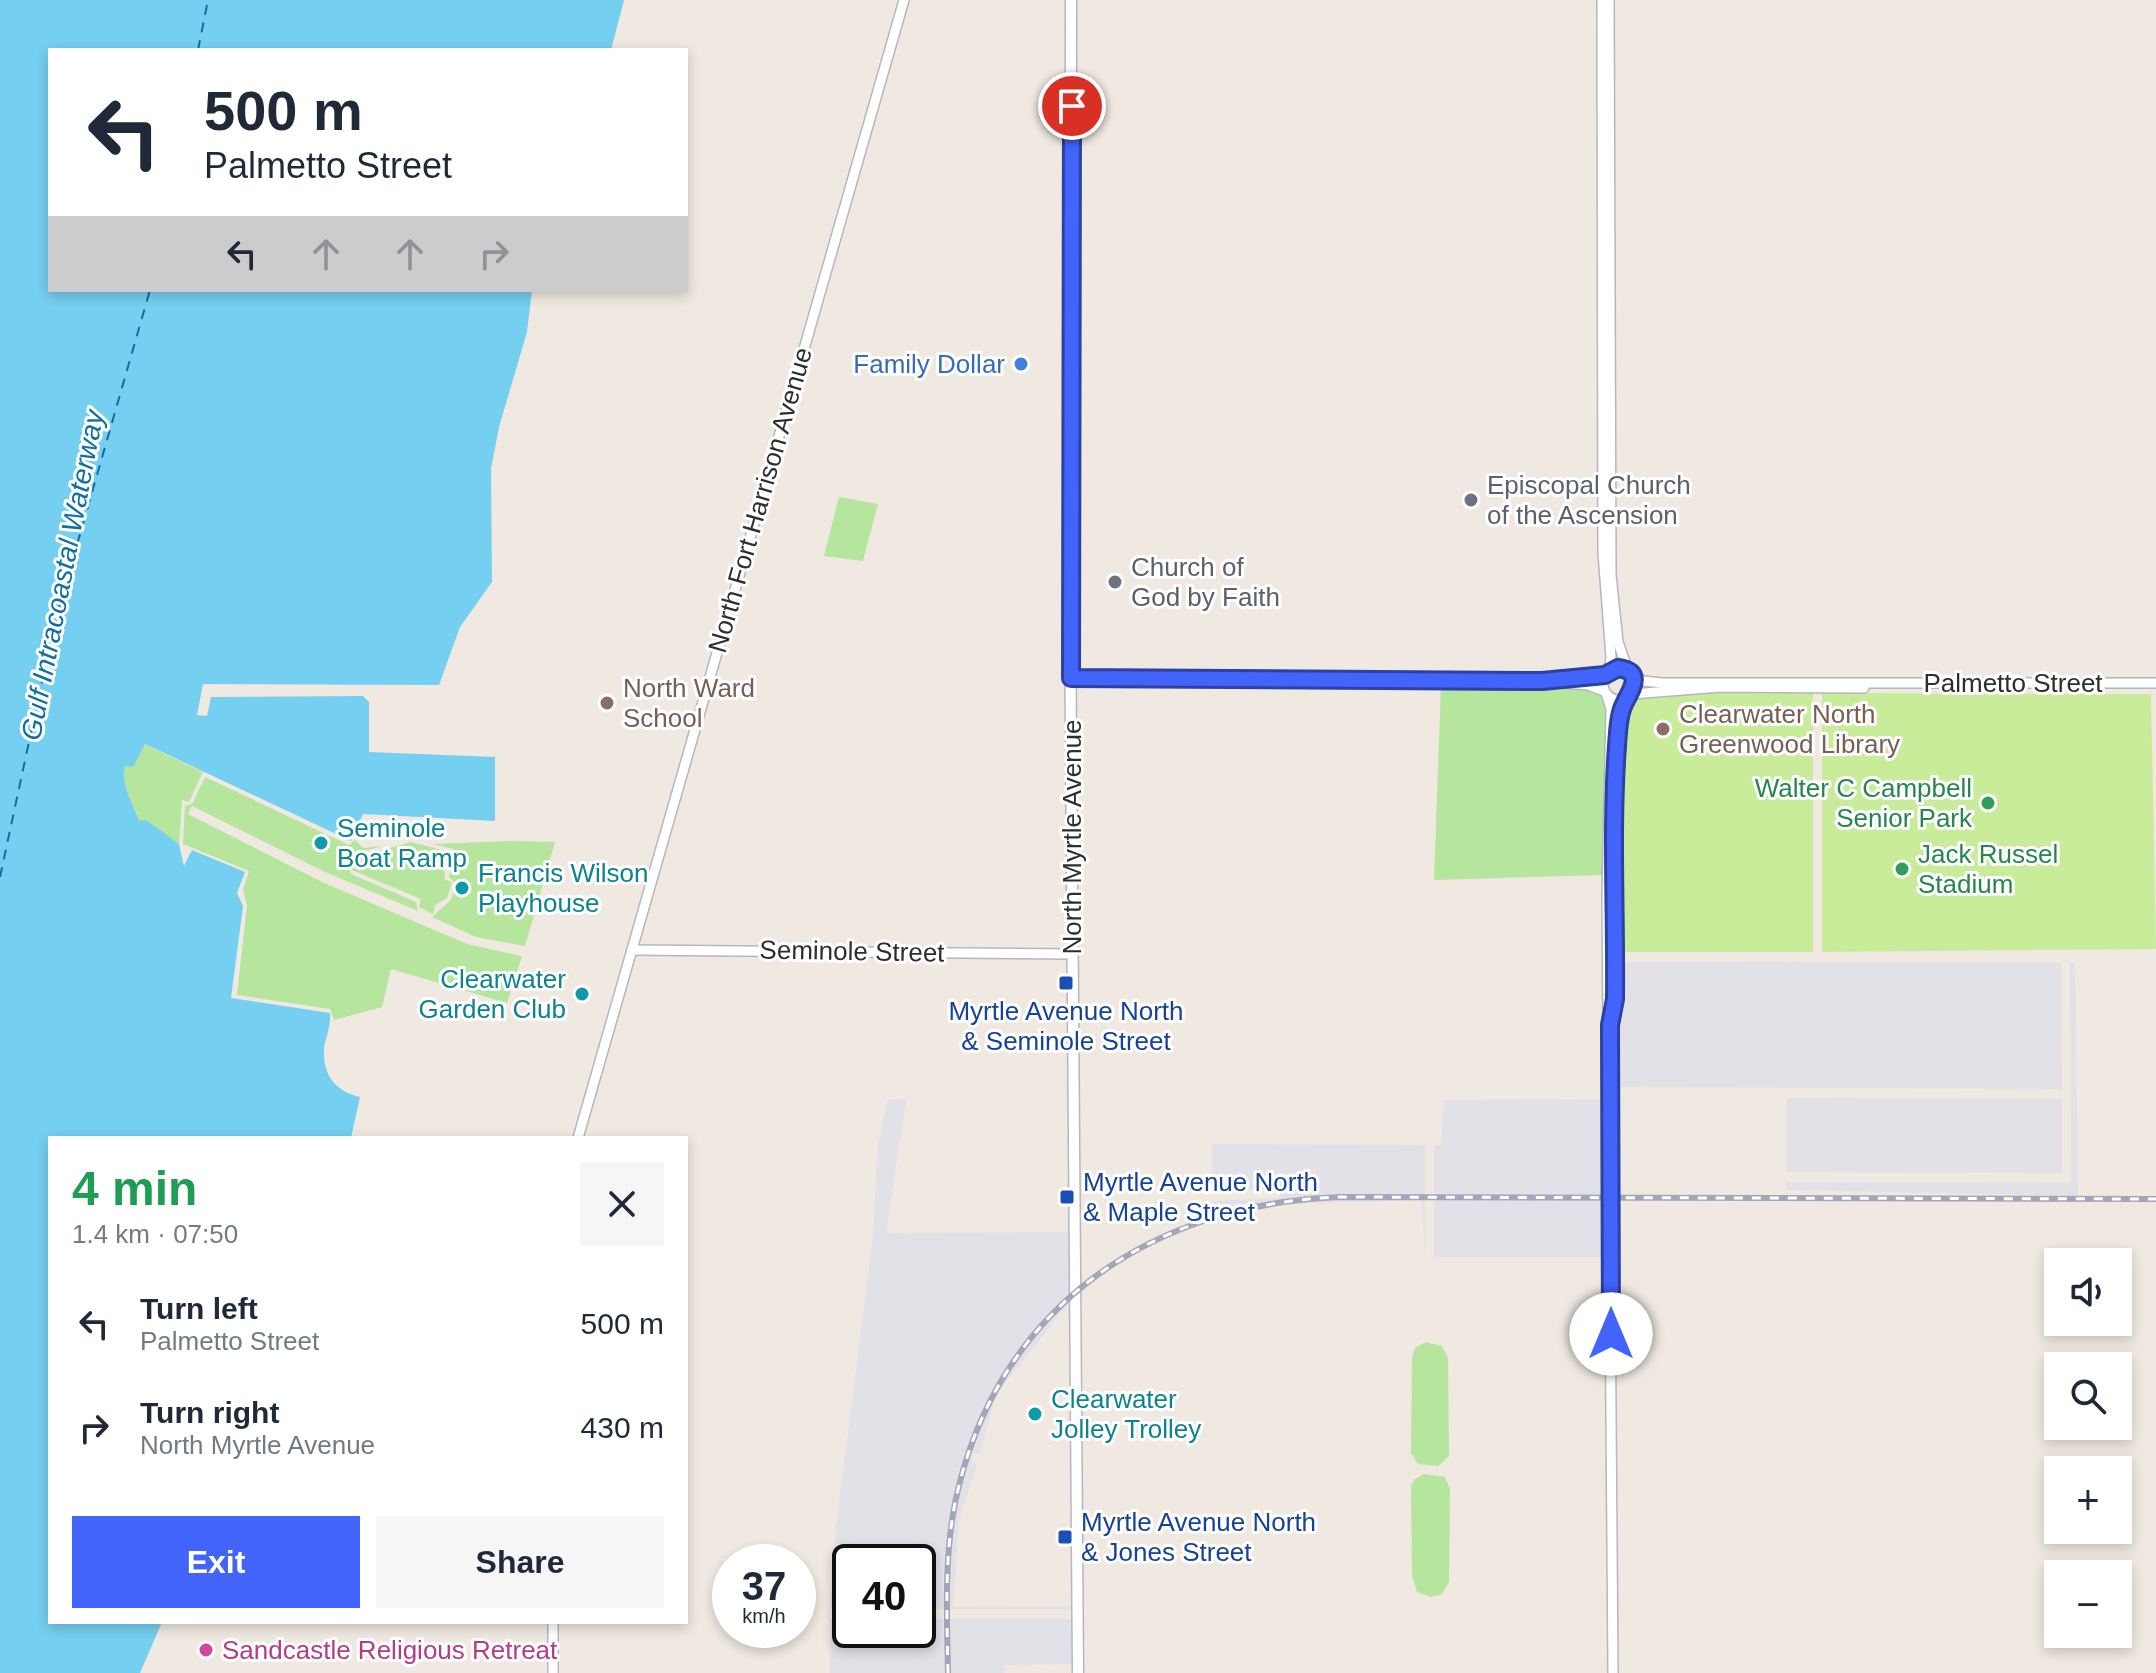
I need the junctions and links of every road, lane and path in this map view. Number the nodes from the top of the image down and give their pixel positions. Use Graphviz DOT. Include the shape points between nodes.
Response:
graph roads {
  1 [pos="904,0"];
  2 [pos="1071,0"];
  3 [pos="1602,0"];
  4 [pos="1609,0"];
  5 [pos="1630,672"];
  6 [pos="1607,673"];
  7 [pos="1071,678"];
  8 [pos="1542,681"];
  9 [pos="2156,686"];
  10 [pos="1606,693"];
  11 [pos="1630,696"];
  12 [pos="632,950"];
  13 [pos="1073,954"];
  14 [pos="1610,1025"];
  15 [pos="579,1136"];
  16 [pos="553,1624"];
  17 [pos="553,1673"];
  18 [pos="1078,1673"];
  19 [pos="1613,1673"];
  1 -- 12 [label="street, North Fort Harrison Avenue"];
  2 -- 7 [label="main road, North Myrtle Avenue"];
  3 -- 6 [label="street" via="1603,553 1611,657"];
  4 -- 5 [label="street" via="1611,575 1618,642"];
  5 -- 6 [label="street" via="1618,668"];
  5 -- 9 [label="street, Palmetto Street" via="1643,681 1662,683"];
  5 -- 11 [label="street" via="1635,684"];
  6 -- 8 [label="street"];
  6 -- 10 [label="street"];
  7 -- 8 [label="street"];
  7 -- 13 [label="main road, North Myrtle Avenue"];
  8 -- 10 [label="street" via="1588,685"];
  9 -- 11 [label="street, Palmetto Street" via="1720,687"];
  10 -- 11 [label="street" via="1617,700"];
  10 -- 14 [label="street" via="1611,709"];
  11 -- 14 [label="street" via="1620,719 1616,773 1615,999"];
  12 -- 13 [label="street, Seminole Street"];
  12 -- 15 [label="street, North Fort Harrison Avenue"];
  13 -- 18 [label="main road, North Myrtle Avenue"];
  14 -- 19 [label="street"];
  16 -- 17 [label="street"];
}
